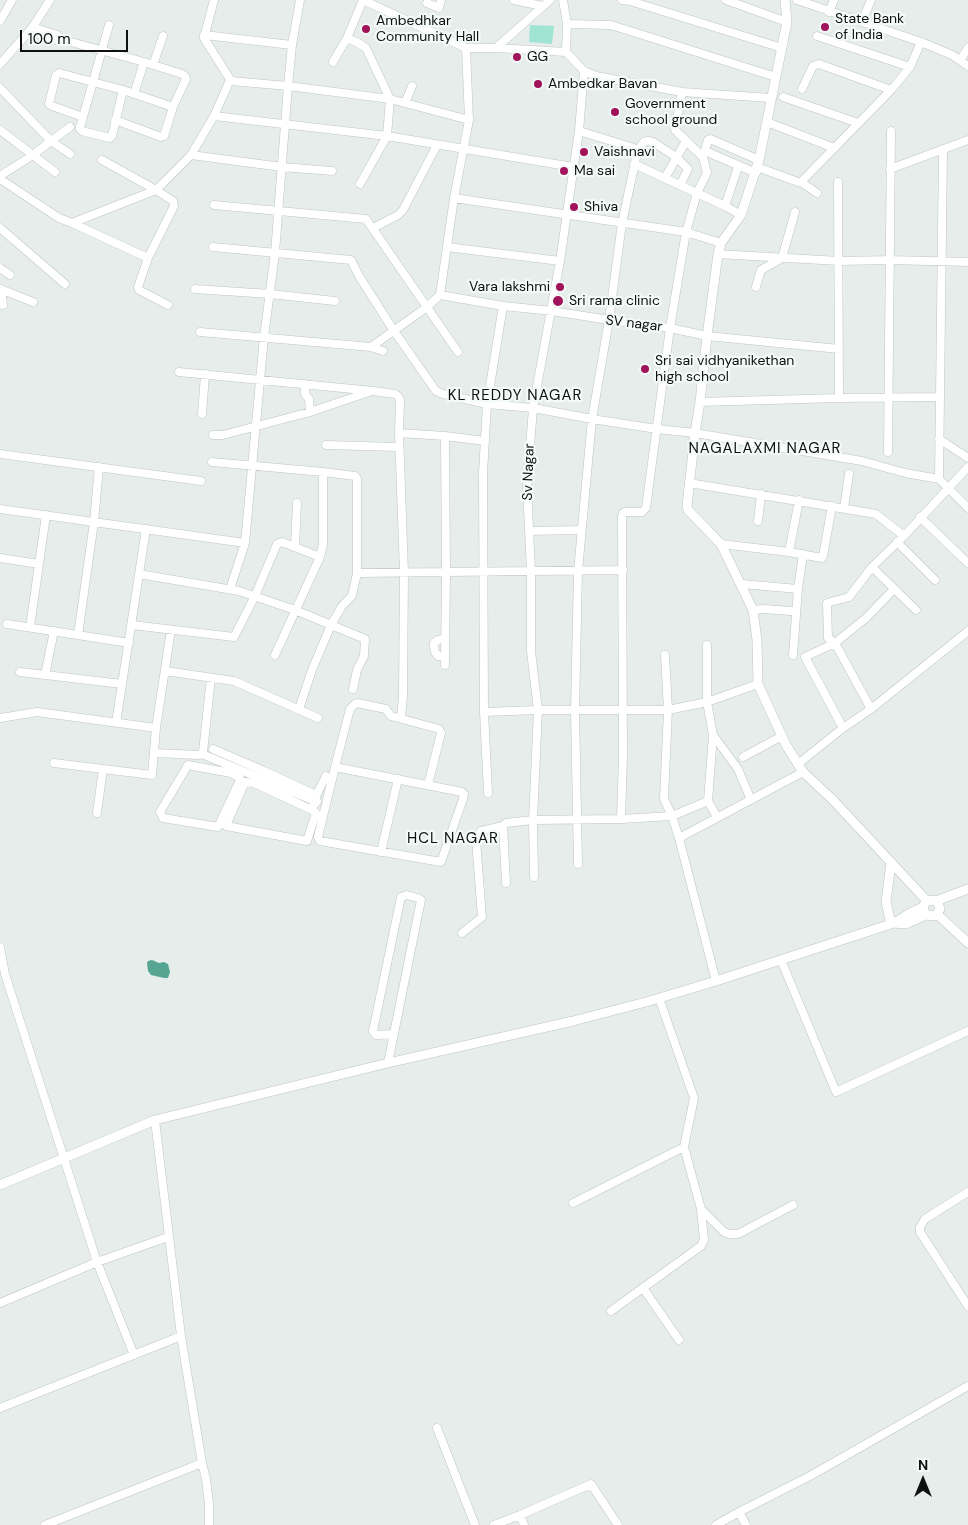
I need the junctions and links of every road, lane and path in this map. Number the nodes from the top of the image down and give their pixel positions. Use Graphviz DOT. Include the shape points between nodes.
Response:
graph roads {
  1 [pos="12,0"];
  2 [pos="50,0"];
  3 [pos="214,0"];
  4 [pos="300,0"];
  5 [pos="363,0"];
  6 [pos="441,0"];
  7 [pos="514,0"];
  8 [pos="550,0"];
  9 [pos="563,0"];
  10 [pos="628,0"];
  11 [pos="726,0"];
  12 [pos="785,0"];
  13 [pos="797,0"];
  14 [pos="834,0"];
  15 [pos="871,0"];
  16 [pos="427,3"];
  17 [pos="542,6"];
  18 [pos="829,12"];
  19 [pos="0,21"];
  20 [pos="787,22"];
  21 [pos="862,22"];
  22 [pos="567,24"];
  23 [pos="109,25"];
  24 [pos="31,29"];
  25 [pos="204,35"];
  26 [pos="163,36"];
  27 [pos="818,36"];
  28 [pos="347,38"];
  29 [pos="921,42"];
  30 [pos="292,45"];
  31 [pos="466,48"];
  32 [pos="496,48"];
  33 [pos="782,48"];
  34 [pos="968,48"];
  35 [pos="102,50"];
  36 [pos="566,52"];
  37 [pos="960,60"];
  38 [pos="144,62"];
  39 [pos="333,62"];
  40 [pos="0,64"];
  41 [pos="153,65"];
  42 [pos="968,66"];
  43 [pos="910,67"];
  44 [pos="584,71"];
  45 [pos="776,77"];
  46 [pos="230,80"];
  47 [pos="93,82"];
  48 [pos="288,86"];
  49 [pos="412,86"];
  50 [pos="0,88"];
  51 [pos="802,89"];
  52 [pos="124,90"];
  53 [pos="890,90"];
  54 [pos="682,92"];
  55 [pos="134,94"];
  56 [pos="784,97"];
  57 [pos="771,98"];
  58 [pos="390,99"];
  59 [pos="405,103"];
  60 [pos="173,106"];
  61 [pos="214,116"];
  62 [pos="83,117"];
  63 [pos="115,120"];
  64 [pos="469,120"];
  65 [pos="766,122"];
  66 [pos="858,123"];
  67 [pos="286,126"];
  68 [pos="70,127"];
  69 [pos="0,130"];
  70 [pos="891,130"];
  71 [pos="579,132"];
  72 [pos="387,136"];
  73 [pos="968,140"];
  74 [pos="51,141"];
  75 [pos="686,141"];
  76 [pos="437,145"];
  77 [pos="464,148"];
  78 [pos="834,148"];
  79 [pos="943,148"];
  80 [pos="636,151"];
  81 [pos="70,154"];
  82 [pos="191,154"];
  83 [pos="704,154"];
  84 [pos="33,155"];
  85 [pos="676,157"];
  86 [pos="102,160"];
  87 [pos="634,164"];
  88 [pos="282,167"];
  89 [pos="573,167"];
  90 [pos="738,167"];
  91 [pos="757,167"];
  92 [pos="890,169"];
  93 [pos="55,172"];
  94 [pos="332,172"];
  95 [pos="0,178"];
  96 [pos="665,178"];
  97 [pos="801,182"];
  98 [pos="838,182"];
  99 [pos="360,184"];
  100 [pos="680,185"];
  101 [pos="156,190"];
  102 [pos="696,193"];
  103 [pos="818,193"];
  104 [pos="454,198"];
  105 [pos="214,205"];
  106 [pos="725,206"];
  107 [pos="278,210"];
  108 [pos="795,212"];
  109 [pos="566,214"];
  110 [pos="741,216"];
  111 [pos="72,223"];
  112 [pos="622,223"];
  113 [pos="0,228"];
  114 [pos="373,228"];
  115 [pos="686,232"];
  116 [pos="721,243"];
  117 [pos="447,247"];
  118 [pos="213,248"];
  119 [pos="275,253"];
  120 [pos="718,254"];
  121 [pos="148,258"];
  122 [pos="782,258"];
  123 [pos="890,260"];
  124 [pos="560,261"];
  125 [pos="839,261"];
  126 [pos="942,262"];
  127 [pos="968,262"];
  128 [pos="0,268"];
  129 [pos="10,276"];
  130 [pos="65,284"];
  131 [pos="756,287"];
  132 [pos="1,289"];
  133 [pos="195,289"];
  134 [pos="270,294"];
  135 [pos="440,295"];
  136 [pos="33,302"];
  137 [pos="335,302"];
  138 [pos="3,305"];
  139 [pos="168,305"];
  140 [pos="503,306"];
  141 [pos="427,307"];
  142 [pos="552,311"];
  143 [pos="609,320"];
  144 [pos="670,328"];
  145 [pos="394,331"];
  146 [pos="200,332"];
  147 [pos="707,336"];
  148 [pos="264,337"];
  149 [pos="371,347"];
  150 [pos="839,349"];
  151 [pos="383,351"];
  152 [pos="458,352"];
  153 [pos="179,372"];
  154 [pos="205,374"];
  155 [pos="261,379"];
  156 [pos="305,384"];
  157 [pos="373,391"];
  158 [pos="888,397"];
  159 [pos="940,397"];
  160 [pos="839,398"];
  161 [pos="700,402"];
  162 [pos="486,404"];
  163 [pos="533,408"];
  164 [pos="310,412"];
  165 [pos="202,414"];
  166 [pos="592,420"];
  167 [pos="255,426"];
  168 [pos="657,429"];
  169 [pos="399,433"];
  170 [pos="695,433"];
  171 [pos="213,435"];
  172 [pos="445,436"];
  173 [pos="939,439"];
  174 [pos="484,441"];
  175 [pos="326,445"];
  176 [pos="399,447"];
  177 [pos="888,452"];
  178 [pos="0,454"];
  179 [pos="968,458"];
  180 [pos="212,462"];
  181 [pos="252,465"];
  182 [pos="99,467"];
  183 [pos="968,467"];
  184 [pos="323,472"];
  185 [pos="849,474"];
  186 [pos="939,479"];
  187 [pos="201,481"];
  188 [pos="689,483"];
  189 [pos="948,489"];
  190 [pos="761,494"];
  191 [pos="799,500"];
  192 [pos="297,504"];
  193 [pos="832,506"];
  194 [pos="844,508"];
  195 [pos="968,508"];
  196 [pos="0,509"];
  197 [pos="46,515"];
  198 [pos="920,517"];
  199 [pos="94,522"];
  200 [pos="758,522"];
  201 [pos="146,529"];
  202 [pos="582,530"];
  203 [pos="529,531"];
  204 [pos="904,536"];
  205 [pos="897,542"];
  206 [pos="244,543"];
  207 [pos="721,544"];
  208 [pos="295,547"];
  209 [pos="789,552"];
  210 [pos="803,554"];
  211 [pos="320,557"];
  212 [pos="0,558"];
  213 [pos="968,563"];
  214 [pos="39,564"];
  215 [pos="872,567"];
  216 [pos="622,570"];
  217 [pos="578,571"];
  218 [pos="356,572"];
  219 [pos="404,572"];
  220 [pos="446,572"];
  221 [pos="484,572"];
  222 [pos="531,572"];
  223 [pos="139,574"];
  224 [pos="935,580"];
  225 [pos="742,584"];
  226 [pos="230,589"];
  227 [pos="798,589"];
  228 [pos="894,589"];
  229 [pos="255,596"];
  230 [pos="296,610"];
  231 [pos="753,610"];
  232 [pos="916,610"];
  233 [pos="792,611"];
  234 [pos="7,624"];
  235 [pos="132,625"];
  236 [pos="331,625"];
  237 [pos="30,627"];
  238 [pos="170,630"];
  239 [pos="54,631"];
  240 [pos="968,631"];
  241 [pos="78,635"];
  242 [pos="129,643"];
  243 [pos="834,643"];
  244 [pos="707,645"];
  245 [pos="665,654"];
  246 [pos="793,655"];
  247 [pos="276,656"];
  248 [pos="445,661"];
  249 [pos="165,671"];
  250 [pos="20,672"];
  251 [pos="45,674"];
  252 [pos="211,678"];
  253 [pos="122,684"];
  254 [pos="758,684"];
  255 [pos="352,689"];
  256 [pos="706,702"];
  257 [pos="299,709"];
  258 [pos="871,709"];
  259 [pos="538,710"];
  260 [pos="668,710"];
  261 [pos="575,711"];
  262 [pos="622,711"];
  263 [pos="484,712"];
  264 [pos="0,718"];
  265 [pos="318,718"];
  266 [pos="401,718"];
  267 [pos="116,722"];
  268 [pos="156,728"];
  269 [pos="843,728"];
  270 [pos="713,735"];
  271 [pos="782,736"];
  272 [pos="213,749"];
  273 [pos="154,753"];
  274 [pos="202,754"];
  275 [pos="743,757"];
  276 [pos="54,763"];
  277 [pos="336,766"];
  278 [pos="800,768"];
  279 [pos="102,769"];
  280 [pos="232,770"];
  281 [pos="326,776"];
  282 [pos="259,777"];
  283 [pos="398,779"];
  284 [pos="428,785"];
  285 [pos="488,793"];
  286 [pos="316,798"];
  287 [pos="708,800"];
  288 [pos="751,800"];
  289 [pos="326,805"];
  290 [pos="312,810"];
  291 [pos="97,813"];
  292 [pos="672,816"];
  293 [pos="717,817"];
  294 [pos="621,819"];
  295 [pos="533,820"];
  296 [pos="578,820"];
  297 [pos="503,826"];
  298 [pos="679,838"];
  299 [pos="381,852"];
  300 [pos="891,862"];
  301 [pos="578,864"];
  302 [pos="534,877"];
  303 [pos="506,883"];
  304 [pos="968,890"];
  305 [pos="968,895"];
  306 [pos="932,907"];
  307 [pos="893,923"];
  308 [pos="462,933"];
  309 [pos="968,943"];
  310 [pos="0,947"];
  311 [pos="781,960"];
  312 [pos="716,981"];
  313 [pos="659,998"];
  314 [pos="968,1030"];
  315 [pos="393,1034"];
  316 [pos="388,1063"];
  317 [pos="155,1120"];
  318 [pos="684,1147"];
  319 [pos="65,1158"];
  320 [pos="0,1185"];
  321 [pos="968,1192"];
  322 [pos="573,1203"];
  323 [pos="792,1205"];
  324 [pos="701,1209"];
  325 [pos="168,1237"];
  326 [pos="98,1262"];
  327 [pos="643,1288"];
  328 [pos="0,1303"];
  329 [pos="968,1306"];
  330 [pos="611,1311"];
  331 [pos="181,1336"];
  332 [pos="679,1340"];
  333 [pos="134,1355"];
  334 [pos="968,1386"];
  335 [pos="0,1408"];
  336 [pos="437,1428"];
  337 [pos="202,1463"];
  338 [pos="739,1512"];
  339 [pos="520,1515"];
  340 [pos="45,1525"];
  341 [pos="210,1525"];
  342 [pos="475,1525"];
  343 [pos="494,1525"];
  344 [pos="524,1525"];
  345 [pos="618,1525"];
  346 [pos="716,1525"];
  347 [pos="746,1525"];
  1 -- 19 [label="street"];
  2 -- 24 [label="street"];
  3 -- 25 [label="street"];
  4 -- 30 [label="street"];
  5 -- 28 [label="street"];
  5 -- 31 [label="street"];
  6 -- 16 [label="street" via="439,8"];
  7 -- 17 [label="street"];
  8 -- 17 [label="street"];
  9 -- 22 [label="street"];
  10 -- 33 [label="street"];
  11 -- 20 [label="street"];
  12 -- 20 [label="street"];
  13 -- 18 [label="street"];
  14 -- 18 [label="street"];
  15 -- 21 [label="street"];
  17 -- 32 [label="street"];
  18 -- 21 [label="street"];
  20 -- 33 [label="street"];
  21 -- 29 [label="street"];
  22 -- 36 [label="street"];
  22 -- 45 [label="street" via="612,25"];
  23 -- 35 [label="street"];
  24 -- 35 [label="street"];
  24 -- 40 [label="street"];
  25 -- 30 [label="street"];
  25 -- 46 [label="street"];
  26 -- 41 [label="street"];
  27 -- 43 [label="street"];
  28 -- 39 [label="street"];
  28 -- 58 [label="street" via="366,48"];
  29 -- 37 [label="street"];
  29 -- 43 [label="street"];
  30 -- 48 [label="street"];
  31 -- 32 [label="street"];
  31 -- 64 [label="street"];
  32 -- 36 [label="street"];
  33 -- 45 [label="street"];
  34 -- 37 [label="street"];
  35 -- 38 [label="street"];
  35 -- 47 [label="street"];
  36 -- 44 [label="street"];
  37 -- 42 [label="street"];
  38 -- 41 [label="street"];
  38 -- 55 [label="street"];
  41 -- 60 [label="street" via="185,76"];
  43 -- 53 [label="street"];
  44 -- 54 [label="street"];
  44 -- 71 [label="street, Sv Nagar"];
  45 -- 57 [label="street"];
  46 -- 48 [label="street"];
  46 -- 61 [label="street"];
  47 -- 52 [label="street"];
  47 -- 62 [label="street"];
  47 -- 62 [label="street" via="56,75 49,104"];
  48 -- 58 [label="street"];
  48 -- 67 [label="street"];
  49 -- 59 [label="street"];
  50 -- 74 [label="street"];
  51 -- 53 [label="street" via="818,64"];
  52 -- 55 [label="street"];
  52 -- 63 [label="street"];
  53 -- 66 [label="street"];
  54 -- 57 [label="street"];
  54 -- 75 [label="street" via="675,130"];
  55 -- 60 [label="street"];
  56 -- 66 [label="street"];
  57 -- 65 [label="street"];
  58 -- 59 [label="street"];
  58 -- 72 [label="street"];
  59 -- 64 [label="street"];
  60 -- 63 [label="street" via="162,137"];
  61 -- 67 [label="street"];
  61 -- 82 [label="street"];
  62 -- 63 [label="street" via="82,132 105,138 112,136"];
  64 -- 77 [label="street"];
  65 -- 78 [label="street"];
  65 -- 91 [label="street"];
  66 -- 78 [label="street"];
  67 -- 72 [label="street"];
  67 -- 88 [label="street"];
  68 -- 74 [label="street"];
  69 -- 84 [label="street"];
  70 -- 92 [label="street"];
  71 -- 80 [label="street"];
  71 -- 89 [label="street, Sv Nagar"];
  72 -- 76 [label="street"];
  72 -- 99 [label="street"];
  73 -- 79 [label="street"];
  74 -- 81 [label="street"];
  74 -- 84 [label="street"];
  75 -- 83 [label="street"];
  75 -- 85 [label="street"];
  76 -- 77 [label="street"];
  76 -- 114 [label="street" via="403,210"];
  77 -- 89 [label="street"];
  77 -- 104 [label="street"];
  78 -- 97 [label="street"];
  79 -- 92 [label="street"];
  79 -- 126 [label="street"];
  80 -- 85 [label="street" via="648,141"];
  80 -- 87 [label="street"];
  82 -- 88 [label="street"];
  82 -- 101 [label="street"];
  83 -- 90 [label="street"];
  83 -- 91 [label="street" via="708,140 712,140"];
  83 -- 102 [label="street" via="707,173"];
  84 -- 93 [label="street"];
  84 -- 95 [label="street"];
  85 -- 96 [label="street"];
  85 -- 100 [label="street" via="688,169"];
  86 -- 101 [label="street"];
  87 -- 96 [label="street"];
  87 -- 112 [label="street"];
  88 -- 94 [label="street"];
  88 -- 107 [label="street"];
  89 -- 109 [label="street, Sv Nagar"];
  90 -- 91 [label="street"];
  90 -- 106 [label="street"];
  91 -- 97 [label="street"];
  91 -- 110 [label="street"];
  92 -- 123 [label="street"];
  95 -- 111 [label="street" via="59,218"];
  96 -- 100 [label="street"];
  97 -- 103 [label="street"];
  98 -- 125 [label="street"];
  100 -- 102 [label="street"];
  101 -- 111 [label="street"];
  101 -- 121 [label="street" via="174,204"];
  102 -- 106 [label="street"];
  102 -- 115 [label="street"];
  104 -- 109 [label="street"];
  104 -- 117 [label="street"];
  105 -- 107 [label="street"];
  106 -- 110 [label="street"];
  107 -- 114 [label="street" via="364,219"];
  107 -- 119 [label="street"];
  108 -- 122 [label="street"];
  109 -- 112 [label="street"];
  109 -- 124 [label="street, Sv Nagar"];
  110 -- 116 [label="street"];
  111 -- 121 [label="street"];
  112 -- 115 [label="street"];
  112 -- 143 [label="street"];
  113 -- 130 [label="street"];
  114 -- 141 [label="street"];
  115 -- 116 [label="street"];
  115 -- 144 [label="street"];
  116 -- 120 [label="street"];
  117 -- 124 [label="street"];
  117 -- 135 [label="street"];
  118 -- 119 [label="street"];
  119 -- 134 [label="street"];
  119 -- 145 [label="street" via="351,260"];
  120 -- 122 [label="street"];
  120 -- 147 [label="street"];
  121 -- 139 [label="street" via="139,290"];
  122 -- 125 [label="street"];
  122 -- 131 [label="street" via="760,270"];
  123 -- 125 [label="street"];
  123 -- 126 [label="street"];
  123 -- 158 [label="street"];
  124 -- 142 [label="street, Sv Nagar"];
  125 -- 150 [label="street"];
  126 -- 127 [label="street"];
  126 -- 159 [label="street"];
  128 -- 129 [label="street"];
  132 -- 136 [label="street"];
  132 -- 138 [label="street"];
  133 -- 134 [label="street"];
  134 -- 137 [label="street"];
  134 -- 148 [label="street"];
  135 -- 140 [label="street, SV nagar"];
  135 -- 141 [label="street"];
  140 -- 142 [label="street, SV nagar"];
  140 -- 162 [label="street"];
  141 -- 145 [label="street"];
  141 -- 152 [label="street"];
  142 -- 143 [label="street, SV nagar"];
  142 -- 163 [label="street, Sv Nagar"];
  143 -- 144 [label="street, SV nagar"];
  143 -- 166 [label="street"];
  144 -- 147 [label="street, SV nagar"];
  144 -- 168 [label="street"];
  145 -- 149 [label="street"];
  145 -- 162 [label="street" via="436,391"];
  146 -- 148 [label="street"];
  147 -- 150 [label="street, SV nagar"];
  147 -- 161 [label="street"];
  148 -- 149 [label="street"];
  148 -- 155 [label="street"];
  149 -- 151 [label="street"];
  150 -- 160 [label="street"];
  153 -- 154 [label="street"];
  154 -- 155 [label="street"];
  154 -- 165 [label="street"];
  155 -- 156 [label="street"];
  155 -- 167 [label="street"];
  156 -- 157 [label="street"];
  156 -- 164 [label="street"];
  157 -- 164 [label="street"];
  157 -- 169 [label="street" via="398,396"];
  158 -- 159 [label="street"];
  158 -- 160 [label="street"];
  158 -- 177 [label="street"];
  159 -- 173 [label="street"];
  160 -- 161 [label="street"];
  161 -- 170 [label="street"];
  162 -- 163 [label="street"];
  162 -- 174 [label="street"];
  163 -- 166 [label="street"];
  163 -- 203 [label="street, Sv Nagar" via="527,486"];
  164 -- 167 [label="street"];
  166 -- 168 [label="street"];
  166 -- 202 [label="street"];
  167 -- 171 [label="street"];
  167 -- 181 [label="street"];
  168 -- 170 [label="street"];
  168 -- 216 [label="street" via="646,508 642,512 622,513"];
  169 -- 172 [label="street"];
  169 -- 176 [label="street"];
  170 -- 186 [label="street" via="862,461"];
  170 -- 188 [label="street"];
  172 -- 174 [label="street"];
  172 -- 220 [label="street"];
  173 -- 179 [label="street"];
  173 -- 186 [label="street"];
  174 -- 221 [label="street"];
  175 -- 176 [label="street"];
  176 -- 219 [label="street"];
  178 -- 182 [label="street"];
  180 -- 181 [label="street"];
  181 -- 184 [label="street"];
  181 -- 206 [label="street"];
  182 -- 187 [label="street"];
  182 -- 199 [label="street"];
  183 -- 189 [label="street"];
  184 -- 211 [label="street" via="323,544"];
  184 -- 218 [label="street" via="355,476 357,479"];
  185 -- 194 [label="street"];
  186 -- 189 [label="street"];
  188 -- 190 [label="street"];
  188 -- 207 [label="street" via="688,510"];
  189 -- 195 [label="street"];
  189 -- 198 [label="street"];
  190 -- 191 [label="street"];
  190 -- 200 [label="street"];
  191 -- 193 [label="street"];
  191 -- 209 [label="street"];
  192 -- 208 [label="street"];
  193 -- 194 [label="street"];
  193 -- 210 [label="street" via="823,557"];
  194 -- 204 [label="street" via="876,514"];
  196 -- 197 [label="street"];
  197 -- 199 [label="street"];
  197 -- 214 [label="street"];
  198 -- 204 [label="street"];
  198 -- 213 [label="street"];
  199 -- 201 [label="street"];
  199 -- 241 [label="street"];
  201 -- 206 [label="street"];
  201 -- 223 [label="street"];
  202 -- 203 [label="street"];
  202 -- 217 [label="street"];
  203 -- 222 [label="street, Sv Nagar"];
  204 -- 205 [label="street"];
  205 -- 215 [label="street"];
  205 -- 224 [label="street"];
  206 -- 226 [label="street"];
  207 -- 209 [label="street"];
  207 -- 225 [label="street"];
  208 -- 211 [label="street"];
  208 -- 229 [label="street" via="282,542 277,544"];
  209 -- 210 [label="street"];
  210 -- 227 [label="street"];
  211 -- 230 [label="street"];
  212 -- 214 [label="street"];
  214 -- 237 [label="street"];
  215 -- 228 [label="street"];
  215 -- 243 [label="street" via="849,597 827,603 828,638"];
  216 -- 217 [label="street"];
  216 -- 262 [label="street"];
  217 -- 222 [label="street"];
  217 -- 261 [label="street"];
  218 -- 219 [label="street"];
  218 -- 236 [label="street" via="352,596"];
  219 -- 220 [label="street"];
  219 -- 266 [label="street"];
  220 -- 221 [label="street"];
  220 -- 248 [label="street"];
  221 -- 222 [label="street"];
  221 -- 263 [label="street"];
  222 -- 259 [label="street, Sv Nagar" via="531,651"];
  223 -- 226 [label="street"];
  223 -- 235 [label="street"];
  225 -- 227 [label="street"];
  225 -- 231 [label="street"];
  226 -- 229 [label="street"];
  227 -- 246 [label="street"];
  228 -- 232 [label="street"];
  228 -- 243 [label="street" via="866,618"];
  229 -- 230 [label="street"];
  229 -- 238 [label="street" via="234,637"];
  230 -- 236 [label="street"];
  230 -- 247 [label="street"];
  231 -- 233 [label="street"];
  231 -- 254 [label="street"];
  234 -- 237 [label="street"];
  235 -- 238 [label="street"];
  235 -- 242 [label="street"];
  236 -- 255 [label="street" via="365,639 364,656"];
  236 -- 257 [label="street"];
  237 -- 239 [label="street"];
  238 -- 249 [label="street"];
  239 -- 241 [label="street"];
  239 -- 251 [label="street"];
  240 -- 258 [label="street"];
  241 -- 242 [label="street"];
  242 -- 253 [label="street"];
  243 -- 258 [label="street"];
  243 -- 269 [label="street" via="805,658"];
  244 -- 256 [label="street"];
  245 -- 260 [label="street"];
  249 -- 252 [label="street"];
  249 -- 268 [label="street"];
  250 -- 251 [label="street"];
  251 -- 253 [label="street"];
  252 -- 257 [label="street" via="234,681"];
  252 -- 274 [label="street"];
  253 -- 267 [label="street"];
  254 -- 256 [label="street"];
  254 -- 271 [label="street"];
  256 -- 260 [label="street"];
  256 -- 270 [label="street"];
  257 -- 265 [label="street"];
  258 -- 269 [label="street"];
  259 -- 261 [label="street"];
  259 -- 263 [label="street"];
  259 -- 295 [label="street, Sv Nagar"];
  260 -- 262 [label="street"];
  260 -- 292 [label="street" via="664,799"];
  261 -- 262 [label="street"];
  261 -- 296 [label="street"];
  262 -- 294 [label="street"];
  263 -- 285 [label="street"];
  264 -- 267 [label="street" via="37,712"];
  266 -- 277 [label="street" via="392,716 386,709 357,703 352,705"];
  266 -- 284 [label="street" via="439,729 441,733"];
  267 -- 268 [label="street"];
  268 -- 273 [label="street"];
  269 -- 278 [label="street"];
  270 -- 287 [label="street"];
  270 -- 288 [label="street" via="738,769"];
  271 -- 275 [label="street"];
  271 -- 278 [label="street"];
  272 -- 282 [label="street"];
  273 -- 274 [label="street"];
  273 -- 279 [label="street" via="152,775"];
  274 -- 280 [label="street"];
  276 -- 279 [label="street"];
  277 -- 283 [label="street"];
  277 -- 289 [label="street"];
  278 -- 288 [label="street"];
  278 -- 300 [label="street"];
  279 -- 291 [label="street"];
  280 -- 280 [label="street" via="240,780 218,827 163,818 160,812 188,765"];
  280 -- 282 [label="street"];
  281 -- 286 [label="street"];
  282 -- 286 [label="street"];
  282 -- 290 [label="street"];
  282 -- 290 [label="street" via="245,782 226,826 307,841 316,813"];
  283 -- 284 [label="street"];
  283 -- 299 [label="street"];
  284 -- 299 [label="street" via="464,794 441,862"];
  286 -- 289 [label="street"];
  286 -- 290 [label="street"];
  287 -- 292 [label="street"];
  287 -- 293 [label="street"];
  288 -- 293 [label="street"];
  289 -- 299 [label="street" via="318,837 320,841"];
  292 -- 294 [label="street"];
  292 -- 298 [label="street"];
  293 -- 298 [label="street"];
  294 -- 296 [label="street"];
  295 -- 296 [label="street"];
  295 -- 297 [label="street" via="508,822"];
  295 -- 302 [label="street, Sv Nagar"];
  296 -- 301 [label="street"];
  297 -- 303 [label="street"];
  297 -- 308 [label="street" via="481,831 476,840 482,918"];
  298 -- 312 [label="street"];
  300 -- 306 [label="street"];
  300 -- 307 [label="street" via="886,902"];
  304 -- 306 [label="street"];
  305 -- 306 [label="street"];
  306 -- 307 [label="street" via="909,923"];
  306 -- 309 [label="street"];
  307 -- 311 [label="street"];
  310 -- 319 [label="street" via="5,974"];
  311 -- 312 [label="street"];
  311 -- 314 [label="street" via="836,1092"];
  312 -- 313 [label="street"];
  313 -- 316 [label="street"];
  313 -- 318 [label="street" via="694,1098"];
  315 -- 315 [label="street" via="376,1035 373,1031 401,897 407,895 421,900"];
  315 -- 316 [label="street"];
  316 -- 317 [label="street"];
  317 -- 319 [label="street"];
  317 -- 325 [label="street"];
  318 -- 322 [label="street"];
  318 -- 324 [label="street"];
  319 -- 320 [label="street"];
  319 -- 326 [label="street"];
  321 -- 329 [label="street" via="925,1219 920,1232"];
  323 -- 324 [label="street" via="738,1234 724,1232"];
  324 -- 327 [label="street" via="704,1240 701,1246"];
  325 -- 326 [label="street"];
  325 -- 331 [label="street"];
  326 -- 328 [label="street"];
  326 -- 333 [label="street"];
  327 -- 330 [label="street"];
  327 -- 332 [label="street"];
  331 -- 333 [label="street"];
  331 -- 337 [label="street"];
  333 -- 335 [label="street"];
  334 -- 338 [label="street"];
  336 -- 342 [label="street"];
  337 -- 340 [label="street"];
  337 -- 341 [label="street"];
  338 -- 346 [label="street"];
  338 -- 347 [label="street"];
  339 -- 343 [label="street"];
  339 -- 344 [label="street"];
  339 -- 345 [label="street" via="591,1484"];
}
